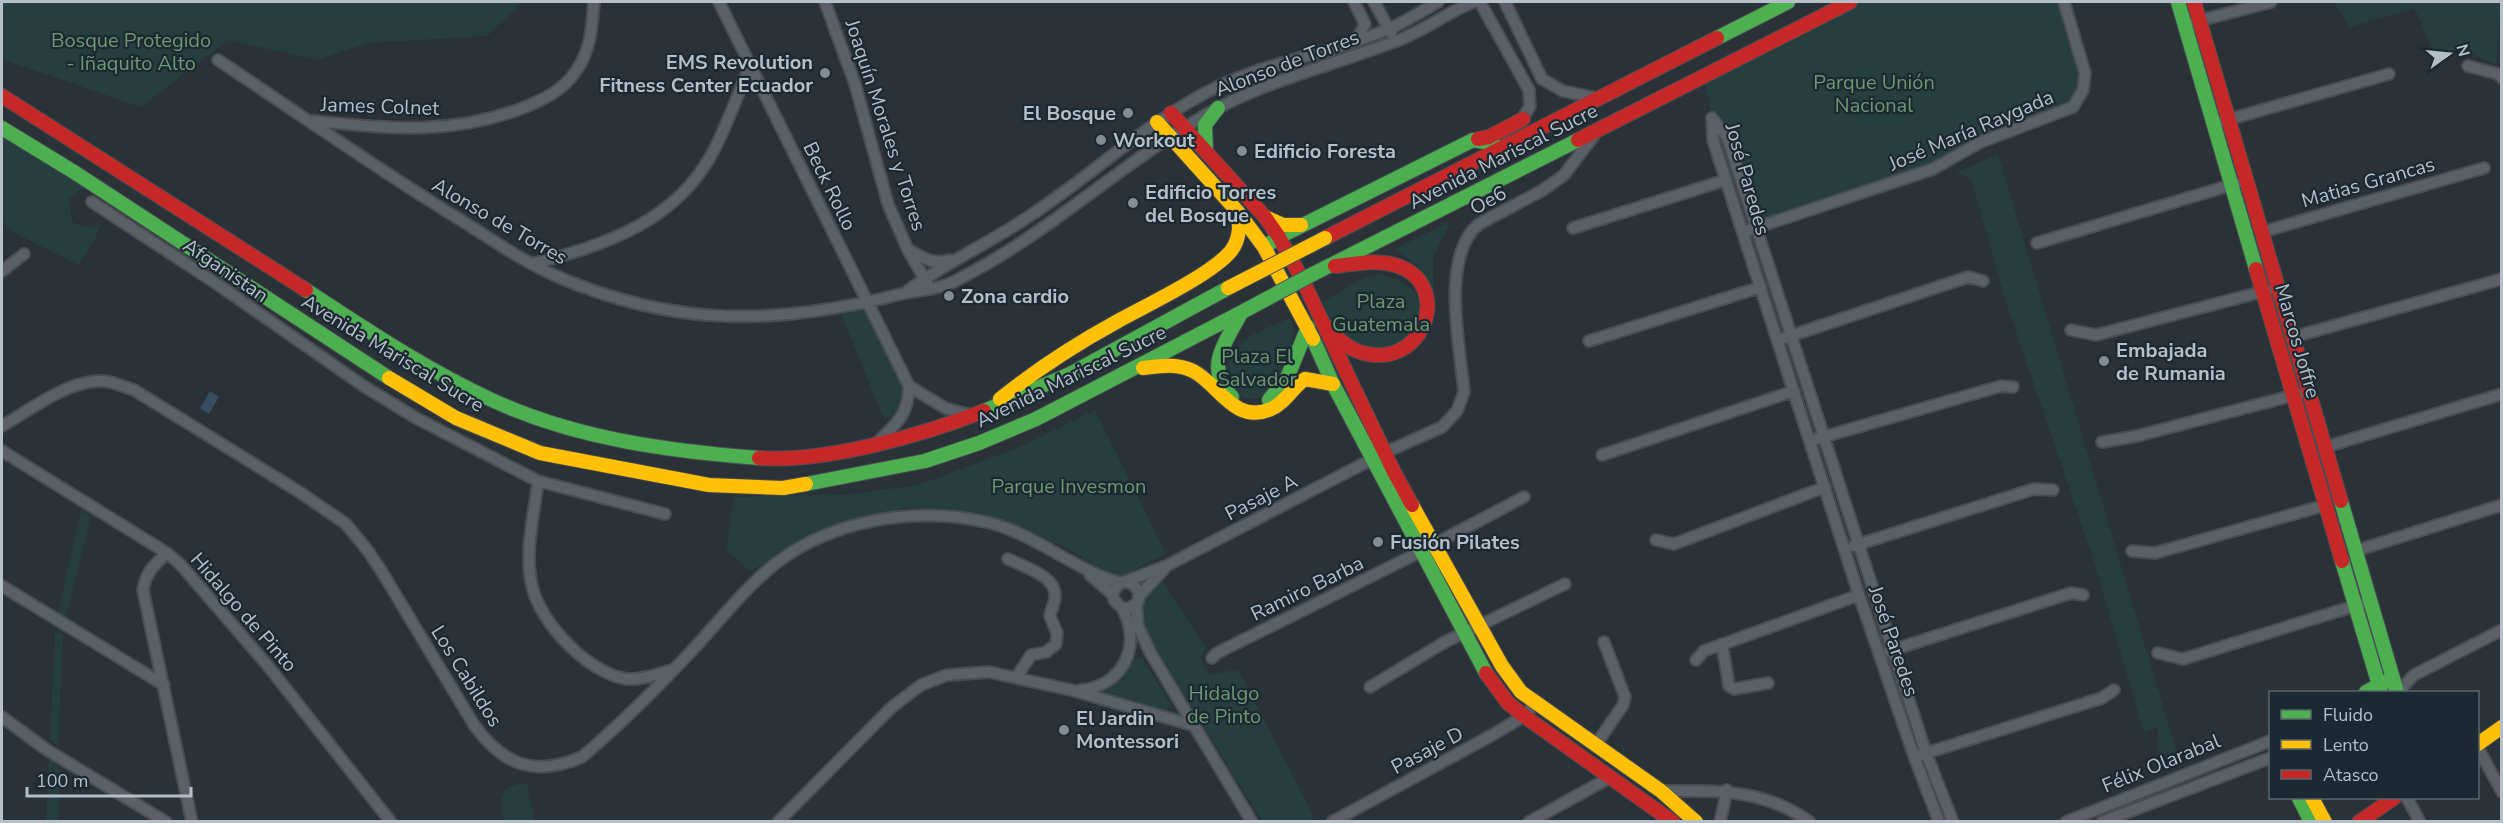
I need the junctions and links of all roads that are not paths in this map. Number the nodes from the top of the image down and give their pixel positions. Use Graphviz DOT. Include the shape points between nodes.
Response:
graph roads {
  1 [pos="594,2"];
  2 [pos="719,2"];
  3 [pos="825,2"];
  4 [pos="1354,2"];
  5 [pos="1374,2"];
  6 [pos="1438,2"];
  7 [pos="1474,2"];
  8 [pos="1480,2"];
  9 [pos="1505,2"];
  10 [pos="1788,2"];
  11 [pos="1850,2"];
  12 [pos="2064,2"];
  13 [pos="2178,2"];
  14 [pos="2194,2"];
  15 [pos="2271,2"];
  16 [pos="2200,20"];
  17 [pos="2185,24"];
  18 [pos="1389,29"];
  19 [pos="1357,39"];
  20 [pos="1396,41"];
  21 [pos="218,60"];
  22 [pos="750,66"];
  23 [pos="2468,66"];
  24 [pos="2389,74"];
  25 [pos="2502,78"];
  26 [pos="2,96"];
  27 [pos="1599,98"];
  28 [pos="1218,108"];
  29 [pos="1171,113"];
  30 [pos="1523,119"];
  31 [pos="2229,120"];
  32 [pos="310,121"];
  33 [pos="1157,122"];
  34 [pos="2214,124"];
  35 [pos="2,128"];
  36 [pos="1184,129"];
  37 [pos="1599,130"];
  38 [pos="1170,138"];
  39 [pos="1473,140"];
  40 [pos="1504,145"];
  41 [pos="1206,151"];
  42 [pos="2484,168"];
  43 [pos="1726,180"];
  44 [pos="2247,180"];
  45 [pos="2232,184"];
  46 [pos="92,202"];
  47 [pos="1238,212"];
  48 [pos="1265,217"];
  49 [pos="1313,221"];
  50 [pos="1573,228"];
  51 [pos="1756,228"];
  52 [pos="1743,231"];
  53 [pos="2262,232"];
  54 [pos="1279,237"];
  55 [pos="2037,243"];
  56 [pos="1264,247"];
  57 [pos="908,250"];
  58 [pos="973,252"];
  59 [pos="24,254"];
  60 [pos="532,264"];
  61 [pos="1328,266"];
  62 [pos="2,271"];
  63 [pos="924,278"];
  64 [pos="2502,279"];
  65 [pos="1983,281"];
  66 [pos="1761,287"];
  67 [pos="2278,287"];
  68 [pos="932,291"];
  69 [pos="2263,291"];
  70 [pos="904,293"];
  71 [pos="869,304"];
  72 [pos="1242,312"];
  73 [pos="1323,324"];
  74 [pos="1308,327"];
  75 [pos="2071,330"];
  76 [pos="1790,336"];
  77 [pos="2293,337"];
  78 [pos="1778,340"];
  79 [pos="1589,341"];
  80 [pos="1137,368"];
  81 [pos="1333,384"];
  82 [pos="909,386"];
  83 [pos="2013,387"];
  84 [pos="1794,391"];
  85 [pos="2308,393"];
  86 [pos="2502,394"];
  87 [pos="2294,395"];
  88 [pos="989,409"];
  89 [pos="972,416"];
  90 [pos="2,426"];
  91 [pos="1823,437"];
  92 [pos="1810,441"];
  93 [pos="2102,442"];
  94 [pos="877,443"];
  95 [pos="2325,447"];
  96 [pos="2,451"];
  97 [pos="1602,455"];
  98 [pos="1378,456"];
  99 [pos="538,481"];
  100 [pos="1825,487"];
  101 [pos="2053,490"];
  102 [pos="1524,497"];
  103 [pos="2326,505"];
  104 [pos="2502,505"];
  105 [pos="665,514"];
  106 [pos="1656,540"];
  107 [pos="1859,544"];
  108 [pos="1433,545"];
  109 [pos="1844,549"];
  110 [pos="2132,551"];
  111 [pos="2355,551"];
  112 [pos="1420,552"];
  113 [pos="167,553"];
  114 [pos="1008,559"];
  115 [pos="1078,565"];
  116 [pos="1166,566"];
  117 [pos="1123,582"];
  118 [pos="1565,584"];
  119 [pos="2,586"];
  120 [pos="1113,595"];
  121 [pos="1859,595"];
  122 [pos="2082,595"];
  123 [pos="1138,600"];
  124 [pos="2370,602"];
  125 [pos="2356,606"];
  126 [pos="1122,608"];
  127 [pos="1479,626"];
  128 [pos="2502,630"];
  129 [pos="1465,633"];
  130 [pos="1604,642"];
  131 [pos="1722,644"];
  132 [pos="1893,650"];
  133 [pos="2158,653"];
  134 [pos="1880,654"];
  135 [pos="1212,658"];
  136 [pos="1696,660"];
  137 [pos="675,669"];
  138 [pos="2414,675"];
  139 [pos="1016,678"];
  140 [pos="2393,678"];
  141 [pos="1768,683"];
  142 [pos="164,686"];
  143 [pos="1370,687"];
  144 [pos="2380,689"];
  145 [pos="2114,690"];
  146 [pos="1075,691"];
  147 [pos="2396,691"];
  148 [pos="2399,691"];
  149 [pos="1534,703"];
  150 [pos="1524,716"];
  151 [pos="2,717"];
  152 [pos="1195,726"];
  153 [pos="2502,728"];
  154 [pos="2269,741"];
  155 [pos="2479,743"];
  156 [pos="1595,746"];
  157 [pos="2479,750"];
  158 [pos="1926,753"];
  159 [pos="1914,756"];
  160 [pos="2269,759"];
  161 [pos="1611,777"];
  162 [pos="1726,790"];
  163 [pos="1661,791"];
  164 [pos="2502,792"];
  165 [pos="2300,799"];
  166 [pos="2313,799"];
  167 [pos="2393,799"];
  168 [pos="2408,799"];
  169 [pos="781,820"];
  170 [pos="166,822"];
  171 [pos="192,822"];
  172 [pos="391,822"];
  173 [pos="1252,822"];
  174 [pos="1332,822"];
  175 [pos="1529,822"];
  176 [pos="1673,822"];
  177 [pos="1696,822"];
  178 [pos="1720,822"];
  179 [pos="1810,822"];
  180 [pos="1940,822"];
  181 [pos="1953,822"];
  182 [pos="2066,822"];
  183 [pos="2102,822"];
  184 [pos="2311,822"];
  185 [pos="2325,822"];
  186 [pos="2359,822"];
  187 [pos="2420,822"];
  1 -- 32 [label="street, James Colnet" via="592,34 576,71 551,95 534,104 455,126 408,129"];
  2 -- 22 [label="street, Beck Rollo"];
  3 -- 57 [label="street, Joaquín Morales y Torres" via="855,84 884,191"];
  4 -- 19 [label="street" via="1365,24"];
  5 -- 18 [label="street"];
  6 -- 18 [label="street, Alonso de Torres"];
  7 -- 20 [label="street, Alonso de Torres"];
  8 -- 30 [label="street" via="1529,90 1530,106"];
  9 -- 27 [label="street" via="1542,79 1563,91"];
  10 -- 27 [label="main road, Avenida Mariscal Sucre"];
  11 -- 37 [label="main road, Avenida Mariscal Sucre"];
  12 -- 51 [label="street, José María Raygada" via="2085,73 2083,90 2073,107 1981,142 1933,169"];
  13 -- 17 [label="main road, Marcos Joffre"];
  14 -- 16 [label="main road, Marcos Joffre"];
  15 -- 16 [label="street"];
  16 -- 17 [label="street"];
  16 -- 31 [label="main road, Marcos Joffre"];
  17 -- 34 [label="main road, Marcos Joffre"];
  18 -- 19 [label="street, Alonso de Torres"];
  18 -- 20 [label="street"];
  19 -- 29 [label="street, Alonso de Torres" via="1247,75"];
  20 -- 28 [label="street, Alonso de Torres"];
  21 -- 32 [label="street, Alonso de Torres"];
  22 -- 60 [label="street" via="714,149 692,183 671,204 652,220 611,241"];
  22 -- 71 [label="street, Beck Rollo"];
  23 -- 25 [label="street"];
  24 -- 31 [label="street"];
  26 -- 94 [label="main road, Avenida Mariscal Sucre" via="94,151 401,351 465,387 551,423 640,445 711,456 783,459"];
  27 -- 40 [label="main road, Avenida Mariscal Sucre"];
  28 -- 36 [label="street, Alonso de Torres"];
  28 -- 41 [label="main road" via="1205,124"];
  29 -- 33 [label="street, Alonso de Torres"];
  29 -- 36 [label="main road"];
  30 -- 39 [label="main road" via="1489,137"];
  30 -- 40 [label="street"];
  31 -- 34 [label="street"];
  31 -- 44 [label="main road, Marcos Joffre"];
  32 -- 60 [label="street, Alonso de Torres"];
  33 -- 38 [label="main road"];
  33 -- 58 [label="street, Alonso de Torres" via="1030,216"];
  34 -- 45 [label="main road, Marcos Joffre"];
  35 -- 80 [label="main road, Avenida Mariscal Sucre" via="387,377 456,418 540,453 709,485 783,488 882,471 979,443"];
  36 -- 38 [label="street, Alonso de Torres"];
  36 -- 41 [label="main road"];
  37 -- 61 [label="main road, Avenida Mariscal Sucre"];
  37 -- 98 [label="street, Oe6" via="1564,175 1472,230 1458,259 1455,285 1462,403 1442,427"];
  38 -- 47 [label="main road"];
  38 -- 68 [label="street, Alonso de Torres" via="1038,231"];
  39 -- 40 [label="main road, Avenida Mariscal Sucre"];
  39 -- 49 [label="main road, Avenida Mariscal Sucre"];
  40 -- 88 [label="main road, Avenida Mariscal Sucre, bridge" via="1054,380"];
  41 -- 48 [label="main road"];
  42 -- 53 [label="street, Matias Grancas"];
  43 -- 50 [label="street"];
  43 -- 51 [label="street, José Paredes" via="1713,140 1712,118 1727,137"];
  43 -- 52 [label="street, José Paredes"];
  44 -- 45 [label="street"];
  44 -- 53 [label="main road, Marcos Joffre"];
  45 -- 55 [label="street"];
  45 -- 69 [label="main road, Marcos Joffre"];
  46 -- 99 [label="street, Afganistan" via="365,387"];
  47 -- 56 [label="main road"];
  47 -- 88 [label="main road" via="1239,237 1225,257 1050,362"];
  48 -- 49 [label="main road" via="1292,227"];
  48 -- 54 [label="main road"];
  49 -- 54 [label="main road, Avenida Mariscal Sucre"];
  51 -- 52 [label="street, José María Raygada"];
  51 -- 76 [label="street, José Paredes"];
  52 -- 66 [label="street, José Paredes"];
  53 -- 67 [label="main road, Marcos Joffre"];
  54 -- 56 [label="main road, Avenida Mariscal Sucre"];
  54 -- 73 [label="main road"];
  56 -- 74 [label="main road"];
  57 -- 58 [label="street, Alonso de Torres" via="937,263"];
  57 -- 63 [label="street, Joaquín Morales y Torres"];
  58 -- 63 [label="street, Alonso de Torres"];
  59 -- 62 [label="street"];
  60 -- 71 [label="street, Alonso de Torres" via="631,303 693,314 772,317"];
  61 -- 72 [label="main road, Avenida Mariscal Sucre, bridge"];
  61 -- 73 [label="main road" via="1380,263 1405,268 1424,289 1427,315 1412,345 1400,353 1382,356 1355,350"];
  63 -- 68 [label="street, Joaquín Morales y Torres"];
  63 -- 70 [label="street, Alonso de Torres"];
  64 -- 77 [label="street"];
  65 -- 76 [label="street" via="1968,277"];
  66 -- 78 [label="street, José Paredes"];
  66 -- 79 [label="street"];
  67 -- 69 [label="street"];
  67 -- 77 [label="main road, Marcos Joffre"];
  68 -- 70 [label="street, Alonso de Torres"];
  69 -- 75 [label="street" via="2096,335"];
  69 -- 87 [label="main road, Marcos Joffre"];
  70 -- 71 [label="street, Alonso de Torres"];
  71 -- 82 [label="street, Beck Rollo"];
  72 -- 74 [label="main road" via="1216,366 1225,390 1248,403 1272,398 1279,390"];
  72 -- 80 [label="main road, Avenida Mariscal Sucre"];
  73 -- 98 [label="main road"];
  74 -- 81 [label="main road"];
  76 -- 78 [label="street"];
  76 -- 91 [label="street, José Paredes"];
  77 -- 85 [label="main road, Marcos Joffre"];
  78 -- 84 [label="street, José Paredes"];
  80 -- 81 [label="main road" via="1173,365 1190,369 1230,405 1248,411 1268,411 1280,405 1305,379"];
  81 -- 98 [label="main road"];
  82 -- 89 [label="street" via="937,404"];
  82 -- 94 [label="street" via="900,420"];
  83 -- 91 [label="street" via="2001,386"];
  84 -- 92 [label="street, José Paredes"];
  84 -- 97 [label="street"];
  85 -- 87 [label="street"];
  85 -- 95 [label="main road, Marcos Joffre"];
  86 -- 95 [label="street"];
  87 -- 93 [label="street"];
  87 -- 103 [label="main road, Marcos Joffre"];
  88 -- 89 [label="main road, Avenida Mariscal Sucre"];
  89 -- 94 [label="main road, Avenida Mariscal Sucre"];
  90 -- 137 [label="street, Los Cabildos" via="68,389 100,381 116,383 134,390 310,499 346,524 368,551 474,725 486,741 520,764 551,767 582,757"];
  91 -- 92 [label="street"];
  91 -- 107 [label="street, José Paredes"];
  92 -- 100 [label="street, José Paredes"];
  95 -- 111 [label="main road, Marcos Joffre"];
  96 -- 113 [label="street, Hidalgo de Pinto"];
  98 -- 108 [label="main road"];
  98 -- 112 [label="main road"];
  98 -- 116 [label="street, Pasaje A"];
  99 -- 105 [label="street, Afganistan"];
  99 -- 137 [label="street" via="529,560 532,586 544,613 578,653 612,675 636,679"];
  100 -- 106 [label="street" via="1674,544"];
  100 -- 109 [label="street, José Paredes"];
  101 -- 107 [label="street" via="2034,489"];
  102 -- 108 [label="street"];
  103 -- 110 [label="street" via="2155,553"];
  103 -- 125 [label="main road, Marcos Joffre"];
  104 -- 111 [label="street"];
  107 -- 109 [label="street"];
  107 -- 132 [label="street, José Paredes"];
  108 -- 127 [label="main road"];
  109 -- 121 [label="street, José Paredes"];
  111 -- 124 [label="main road, Marcos Joffre"];
  112 -- 129 [label="main road"];
  112 -- 135 [label="street, Ramiro Barba"];
  113 -- 142 [label="street" via="145,576 143,590"];
  113 -- 172 [label="street, Hidalgo de Pinto" via="268,666"];
  114 -- 139 [label="street" via="1050,581 1056,599 1050,616 1057,633 1056,644 1046,652 1031,655"];
  115 -- 117 [label="street, Los Cabildos"];
  115 -- 120 [label="street, Los Cabildos"];
  115 -- 137 [label="street, Los Cabildos" via="1025,534 965,517 920,515 867,522 802,546 775,564"];
  116 -- 117 [label="street, Pasaje A"];
  116 -- 123 [label="street, Pasaje A"];
  117 -- 120 [label="street" via="1116,586"];
  117 -- 123 [label="street" via="1135,585"];
  118 -- 127 [label="street"];
  119 -- 142 [label="street"];
  120 -- 126 [label="street"];
  121 -- 131 [label="street"];
  121 -- 134 [label="street, José Paredes"];
  122 -- 132 [label="street" via="2071,593"];
  123 -- 126 [label="street" via="1130,608"];
  123 -- 152 [label="street" via="1140,634"];
  124 -- 125 [label="street"];
  124 -- 140 [label="main road, Marcos Joffre"];
  125 -- 133 [label="street" via="2183,659"];
  125 -- 144 [label="main road, Marcos Joffre"];
  126 -- 146 [label="street" via="1132,638 1120,670 1101,686"];
  127 -- 129 [label="street"];
  127 -- 149 [label="main road" via="1502,666"];
  128 -- 138 [label="street"];
  129 -- 143 [label="street"];
  129 -- 150 [label="main road" via="1487,675 1508,703"];
  130 -- 156 [label="street" via="1625,697"];
  131 -- 136 [label="street" via="1704,651"];
  131 -- 141 [label="street" via="1729,686 1734,689"];
  132 -- 134 [label="street"];
  132 -- 158 [label="street, José Paredes"];
  134 -- 159 [label="street, José Paredes"];
  138 -- 140 [label="street"];
  138 -- 148 [label="street"];
  139 -- 146 [label="street"];
  139 -- 169 [label="street" via="968,672 921,685 892,707"];
  140 -- 144 [label="main road"];
  140 -- 147 [label="main road, Marcos Joffre"];
  142 -- 171 [label="street"];
  145 -- 158 [label="street" via="2102,698"];
  146 -- 152 [label="street"];
  149 -- 150 [label="street, Pasaje D"];
  149 -- 156 [label="main road"];
  150 -- 161 [label="main road"];
  150 -- 174 [label="street, Pasaje D"];
  151 -- 170 [label="street" via="47,750"];
  152 -- 173 [label="street"];
  153 -- 155 [label="main road"];
  154 -- 182 [label="street, Félix Olarabal"];
  156 -- 163 [label="main road"];
  157 -- 164 [label="street"];
  158 -- 159 [label="street"];
  158 -- 181 [label="street, José Paredes"];
  159 -- 180 [label="street, José Paredes"];
  160 -- 183 [label="street, Félix Olarabal"];
  161 -- 175 [label="street"];
  161 -- 176 [label="main road"];
  162 -- 163 [label="street"];
  162 -- 178 [label="street"];
  162 -- 179 [label="street" via="1756,796"];
  163 -- 177 [label="main road"];
  165 -- 184 [label="main road"];
  166 -- 185 [label="main road"];
  167 -- 186 [label="main road"];
  168 -- 187 [label="street"];
}
